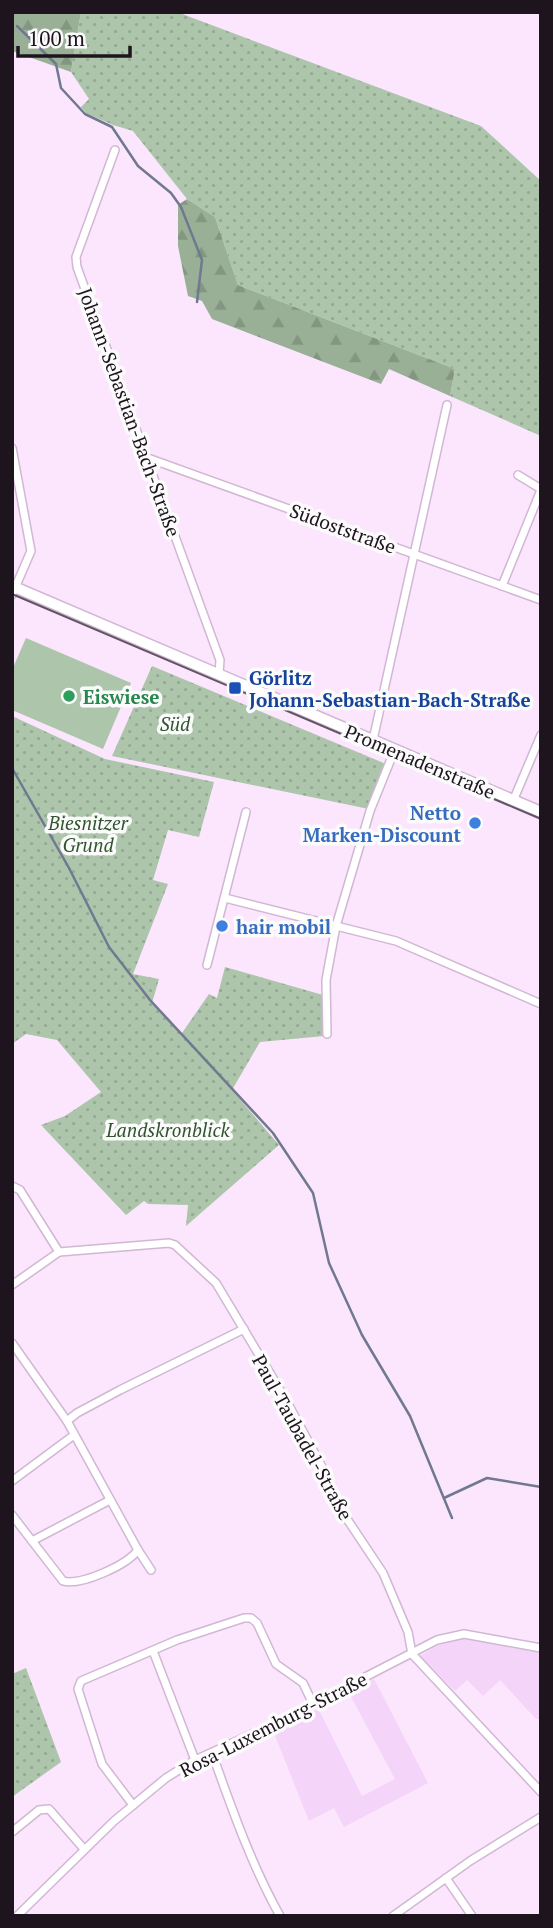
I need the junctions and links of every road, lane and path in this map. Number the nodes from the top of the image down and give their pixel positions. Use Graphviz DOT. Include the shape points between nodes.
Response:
graph roads {
  1 [pos="115,150"];
  2 [pos="447,405"];
  3 [pos="12,448"];
  4 [pos="145,457"];
  5 [pos="518,475"];
  6 [pos="541,489"];
  7 [pos="413,554"];
  8 [pos="502,586"];
  9 [pos="13,590"];
  10 [pos="541,600"];
  11 [pos="219,674"];
  12 [pos="541,735"];
  13 [pos="373,740"];
  14 [pos="395,749"];
  15 [pos="513,801"];
  16 [pos="246,812"];
  17 [pos="541,812"];
  18 [pos="226,898"];
  19 [pos="336,926"];
  20 [pos="207,965"];
  21 [pos="541,1004"];
  22 [pos="327,1034"];
  23 [pos="12,1186"];
  24 [pos="59,1252"];
  25 [pos="12,1284"];
  26 [pos="244,1329"];
  27 [pos="12,1343"];
  28 [pos="67,1421"];
  29 [pos="74,1435"];
  30 [pos="12,1481"];
  31 [pos="110,1500"];
  32 [pos="12,1515"];
  33 [pos="32,1541"];
  34 [pos="138,1550"];
  35 [pos="151,1570"];
  36 [pos="541,1648"];
  37 [pos="153,1651"];
  38 [pos="412,1654"];
  39 [pos="313,1704"];
  40 [pos="212,1753"];
  41 [pos="195,1760"];
  42 [pos="541,1792"];
  43 [pos="133,1805"];
  44 [pos="541,1817"];
  45 [pos="12,1832"];
  46 [pos="84,1849"];
  47 [pos="446,1878"];
  48 [pos="17,1916"];
  49 [pos="280,1916"];
  50 [pos="393,1916"];
  51 [pos="472,1916"];
  1 -- 4 [label="street, Johann-Sebastian-Bach-Straße" via="76,257"];
  2 -- 7 [label="street"];
  3 -- 9 [label="street" via="31,551"];
  4 -- 7 [label="street, Südoststraße"];
  4 -- 11 [label="street, Johann-Sebastian-Bach-Straße" via="220,660"];
  5 -- 6 [label="street"];
  6 -- 8 [label="street"];
  7 -- 8 [label="street, Südoststraße"];
  7 -- 13 [label="street"];
  8 -- 10 [label="street, Südoststraße"];
  9 -- 11 [label="main road, Promenadenstraße"];
  11 -- 13 [label="main road, Promenadenstraße"];
  12 -- 15 [label="street"];
  13 -- 14 [label="main road, Promenadenstraße"];
  14 -- 15 [label="main road, Promenadenstraße"];
  14 -- 19 [label="street" via="370,811"];
  15 -- 17 [label="main road, Promenadenstraße"];
  16 -- 18 [label="street"];
  18 -- 19 [label="street"];
  18 -- 20 [label="street"];
  19 -- 21 [label="street" via="396,942"];
  19 -- 22 [label="street" via="326,980"];
  23 -- 24 [label="street" via="20,1190"];
  24 -- 25 [label="street"];
  24 -- 26 [label="street, Paul-Taubadel-Straße" via="157,1242 175,1245 216,1283"];
  26 -- 28 [label="street"];
  26 -- 38 [label="street, Paul-Taubadel-Straße" via="301,1426 335,1501 383,1573 408,1632"];
  27 -- 28 [label="street"];
  28 -- 29 [label="street"];
  29 -- 30 [label="street"];
  29 -- 31 [label="street"];
  31 -- 33 [label="street"];
  31 -- 34 [label="street"];
  32 -- 33 [label="street"];
  33 -- 34 [label="street" via="58,1577 71,1583 131,1559"];
  34 -- 35 [label="street"];
  36 -- 38 [label="street, Rosa-Luxemburg-Straße" via="464,1634 437,1640"];
  37 -- 39 [label="street" via="251,1618 276,1664 303,1683"];
  37 -- 41 [label="street"];
  37 -- 43 [label="street" via="81,1681 78,1689 102,1764"];
  38 -- 39 [label="street, Rosa-Luxemburg-Straße"];
  38 -- 42 [label="street, Paul-Taubadel-Straße"];
  39 -- 40 [label="street, Rosa-Luxemburg-Straße"];
  40 -- 41 [label="street, Rosa-Luxemburg-Straße"];
  40 -- 49 [label="street" via="255,1867"];
  41 -- 43 [label="street, Rosa-Luxemburg-Straße"];
  43 -- 46 [label="street, Rosa-Luxemburg-Straße"];
  44 -- 47 [label="street"];
  45 -- 46 [label="street" via="39,1810 49,1809"];
  46 -- 48 [label="street, Rosa-Luxemburg-Straße"];
  47 -- 50 [label="street"];
  47 -- 51 [label="street"];
}
